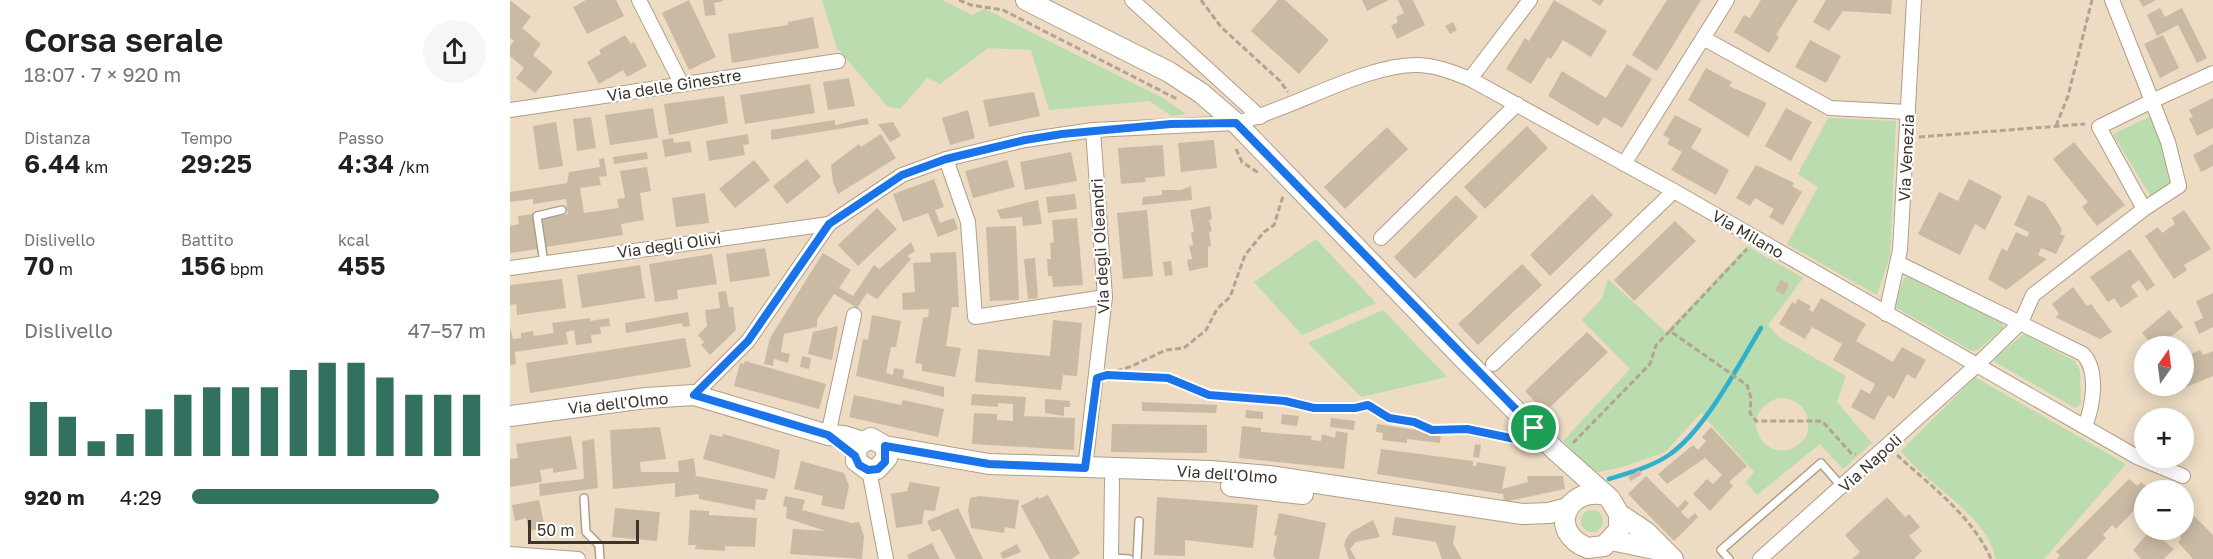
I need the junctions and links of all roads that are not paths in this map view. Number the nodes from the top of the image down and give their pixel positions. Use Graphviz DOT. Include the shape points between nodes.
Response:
graph roads {
  1 [pos="639,0"];
  2 [pos="1026,0"];
  3 [pos="1132,0"];
  4 [pos="1530,0"];
  5 [pos="1727,0"];
  6 [pos="1914,0"];
  7 [pos="2112,0"];
  8 [pos="1703,38"];
  9 [pos="838,61"];
  10 [pos="2213,74"];
  11 [pos="1470,79"];
  12 [pos="681,83"];
  13 [pos="2152,101"];
  14 [pos="1516,104"];
  15 [pos="510,110"];
  16 [pos="1908,112"];
  17 [pos="1260,117"];
  18 [pos="1236,123"];
  19 [pos="1094,130"];
  20 [pos="946,159"];
  21 [pos="1624,164"];
  22 [pos="1674,191"];
  23 [pos="2144,209"];
  24 [pos="562,210"];
  25 [pos="829,224"];
  26 [pos="1381,238"];
  27 [pos="544,263"];
  28 [pos="1898,263"];
  29 [pos="510,268"];
  30 [pos="1105,297"];
  31 [pos="1886,314"];
  32 [pos="854,315"];
  33 [pos="2021,322"];
  34 [pos="1493,364"];
  35 [pos="1978,364"];
  36 [pos="694,395"];
  37 [pos="510,416"];
  38 [pos="2085,426"];
  39 [pos="828,435"];
  40 [pos="1560,443"];
  41 [pos="858,448"];
  42 [pos="886,452"];
  43 [pos="1085,468"];
  44 [pos="869,470"];
  45 [pos="2183,476"];
  46 [pos="1112,480"];
  47 [pos="1842,487"];
  48 [pos="1605,495"];
  49 [pos="584,498"];
  50 [pos="1573,503"];
  51 [pos="1618,514"];
  52 [pos="1139,521"];
  53 [pos="1567,532"];
  54 [pos="1606,548"];
  55 [pos="1585,553"];
  56 [pos="510,554"];
  57 [pos="1668,555"];
  58 [pos="1111,558"];
  59 [pos="578,559"];
  60 [pos="600,559"];
  61 [pos="886,559"];
  62 [pos="1130,559"];
  63 [pos="1137,559"];
  64 [pos="1729,559"];
  65 [pos="1760,559"];
  1 -- 12 [label="street"];
  2 -- 18 [label="street" via="1169,72 1202,93"];
  3 -- 17 [label="street"];
  4 -- 11 [label="street"];
  5 -- 8 [label="street"];
  6 -- 16 [label="street, Via Venezia"];
  7 -- 13 [label="street"];
  8 -- 16 [label="street" via="1830,108"];
  8 -- 21 [label="street"];
  9 -- 12 [label="street, Via delle Ginestre"];
  10 -- 13 [label="street"];
  11 -- 14 [label="street, Via Milano"];
  11 -- 17 [label="street, Via Milano" via="1440,68 1405,66 1359,78"];
  12 -- 15 [label="street, Via delle Ginestre"];
  13 -- 23 [label="street" via="2179,186"];
  13 -- 23 [label="street" via="2098,127"];
  14 -- 21 [label="street, Via Milano"];
  14 -- 26 [label="street"];
  16 -- 28 [label="street, Via Venezia"];
  17 -- 18 [label="street, Via Milano"];
  18 -- 19 [label="street, Via Milano"];
  18 -- 40 [label="street" via="1527,434"];
  19 -- 20 [label="street, Via Milano" via="1025,140"];
  19 -- 30 [label="street, Via degli Oleandri"];
  20 -- 25 [label="street, Via Milano" via="902,175"];
  20 -- 30 [label="street" via="968,222 975,317"];
  21 -- 22 [label="street, Via Milano"];
  22 -- 31 [label="street, Via Milano"];
  22 -- 34 [label="street"];
  23 -- 33 [label="street" via="2033,295"];
  24 -- 27 [label="lane" via="537,216"];
  25 -- 27 [label="street, Via degli Olivi"];
  25 -- 36 [label="street" via="748,341"];
  27 -- 29 [label="street, Via degli Olivi"];
  28 -- 31 [label="street, Via Venezia"];
  28 -- 33 [label="street"];
  30 -- 43 [label="street, Via degli Oleandri"];
  31 -- 35 [label="street, Via Milano"];
  32 -- 39 [label="street"];
  33 -- 35 [label="street, Via Napoli"];
  33 -- 38 [label="street" via="2087,358 2092,373 2091,409"];
  35 -- 38 [label="street, Via Milano"];
  35 -- 47 [label="street, Via Napoli" via="1890,450 1864,459"];
  36 -- 37 [label="street, Via dell'Olmo"];
  36 -- 39 [label="street, Via dell'Olmo"];
  38 -- 45 [label="street, Via Milano" via="2137,457"];
  39 -- 41 [label="street, Via dell'Olmo" via="844,436"];
  40 -- 48 [label="street"];
  40 -- 50 [label="street" via="1571,475"];
  41 -- 42 [label="street, Via dell'Olmo" via="876,438"];
  41 -- 44 [label="street" via="859,465"];
  42 -- 43 [label="street, Via dell'Olmo" via="989,464"];
  42 -- 44 [label="street" via="882,466"];
  42 -- 46 [label="street, Via dell'Olmo" via="969,473"];
  43 -- 50 [label="street, Via dell'Olmo" via="1269,476 1522,514 1549,513"];
  44 -- 61 [label="street"];
  46 -- 53 [label="street, Via dell'Olmo" via="1208,483 1285,491"];
  46 -- 58 [label="street"];
  47 -- 64 [label="lane" via="1821,463 1721,550"];
  47 -- 65 [label="street, Via Napoli"];
  48 -- 50 [label="street, Via dell'Olmo" via="1589,493"];
  48 -- 51 [label="street" via="1617,507"];
  49 -- 60 [label="lane" via="586,532 599,544"];
  50 -- 53 [label="street" via="1565,520"];
  51 -- 54 [label="street" via="1618,530"];
  51 -- 57 [label="street" via="1646,532"];
  52 -- 63 [label="lane"];
  53 -- 55 [label="street"];
  54 -- 55 [label="street" via="1588,548"];
  54 -- 57 [label="street"];
  56 -- 59 [label="street"];
  58 -- 62 [label="lane"];
}
